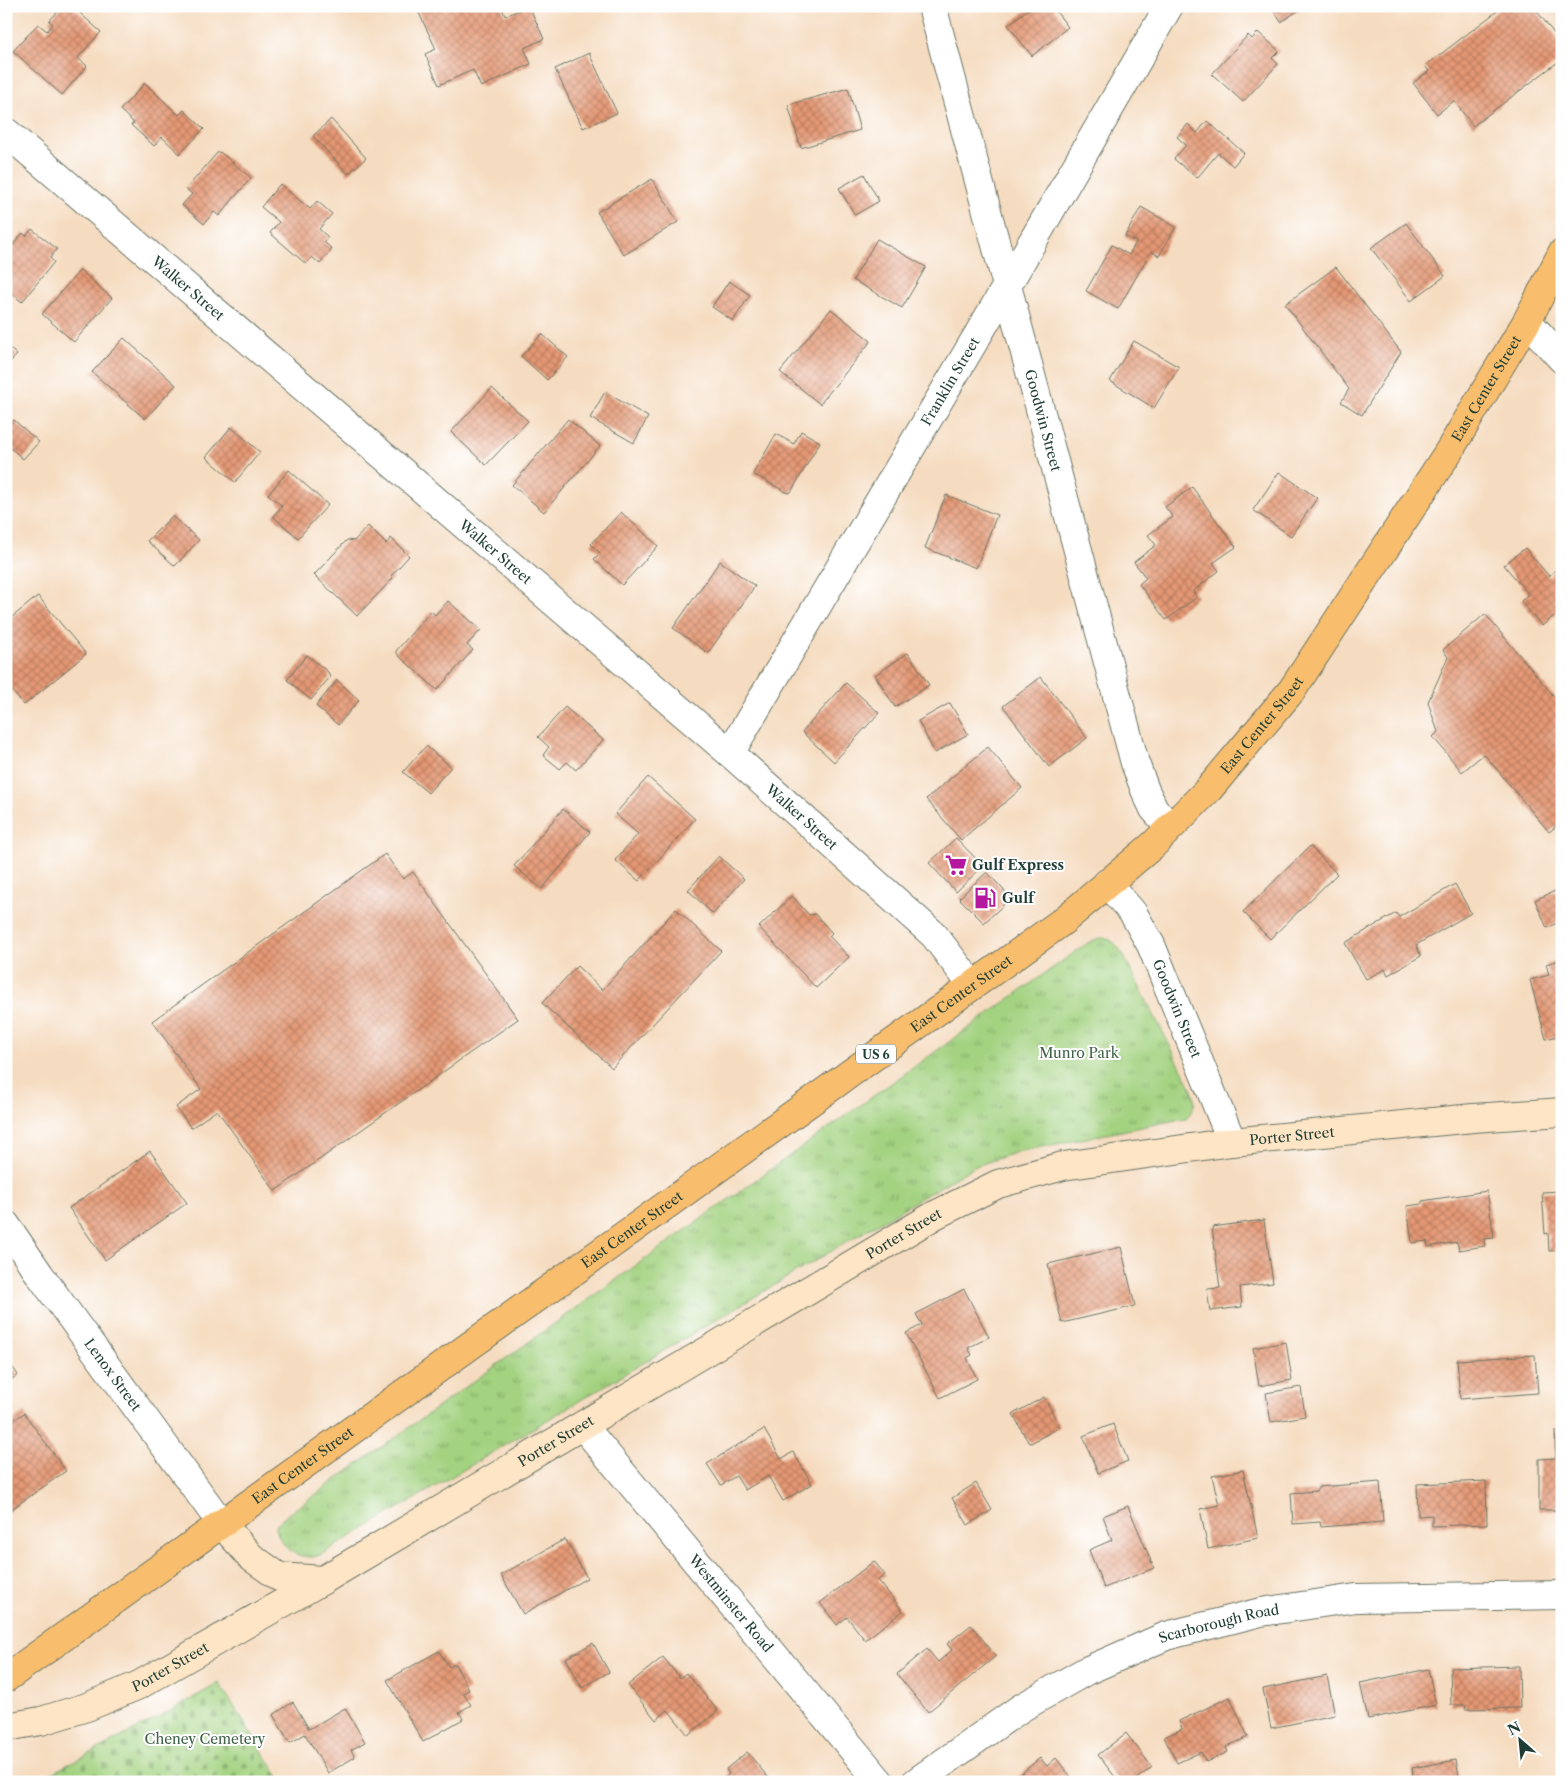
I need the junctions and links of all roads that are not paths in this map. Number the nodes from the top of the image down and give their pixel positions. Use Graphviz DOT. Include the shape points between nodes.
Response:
graph roads {
  1 [pos="932,6"];
  2 [pos="1169,6"];
  3 [pos="6,132"];
  4 [pos="1562,253"];
  5 [pos="1008,284"];
  6 [pos="1527,321"];
  7 [pos="1562,359"];
  8 [pos="730,753"];
  9 [pos="1170,827"];
  10 [pos="1108,884"];
  11 [pos="972,985"];
  12 [pos="1562,1112"];
  13 [pos="1232,1142"];
  14 [pos="6,1225"];
  15 [pos="583,1426"];
  16 [pos="221,1523"];
  17 [pos="323,1580"];
  18 [pos="1562,1595"];
  19 [pos="6,1678"];
  20 [pos="6,1726"];
  21 [pos="880,1782"];
  22 [pos="916,1782"];
  1 -- 5 [label="street, Goodwin Street"];
  2 -- 5 [label="street, Franklin Street"];
  3 -- 8 [label="street, Walker Street"];
  4 -- 6 [label="main road, East Center Street / US 6"];
  5 -- 8 [label="street, Franklin Street"];
  5 -- 9 [label="street, Goodwin Street" via="1135,762 1154,809"];
  6 -- 7 [label="street"];
  6 -- 9 [label="main road, East Center Street / US 6" via="1448,451 1292,690 1209,789"];
  8 -- 11 [label="street, Walker Street" via="934,935"];
  9 -- 10 [label="main road, East Center Street / US 6"];
  10 -- 11 [label="main road, East Center Street / US 6" via="1062,922"];
  10 -- 13 [label="street, Goodwin Street" via="1133,913 1151,945"];
  11 -- 16 [label="main road, East Center Street / US 6"];
  12 -- 13 [label="street, Porter Street"];
  13 -- 15 [label="street, Porter Street" via="1063,1166 998,1184 935,1215"];
  14 -- 16 [label="street, Lenox Street"];
  15 -- 17 [label="street, Porter Street"];
  15 -- 21 [label="street, Westminster Road"];
  16 -- 17 [label="street" via="251,1557 279,1577"];
  16 -- 19 [label="main road, East Center Street / US 6"];
  17 -- 20 [label="street, Porter Street" via="139,1686 41,1721"];
  18 -- 22 [label="street, Scarborough Road" via="1356,1598 1261,1612 1166,1636 1086,1671 1022,1708"];
}
